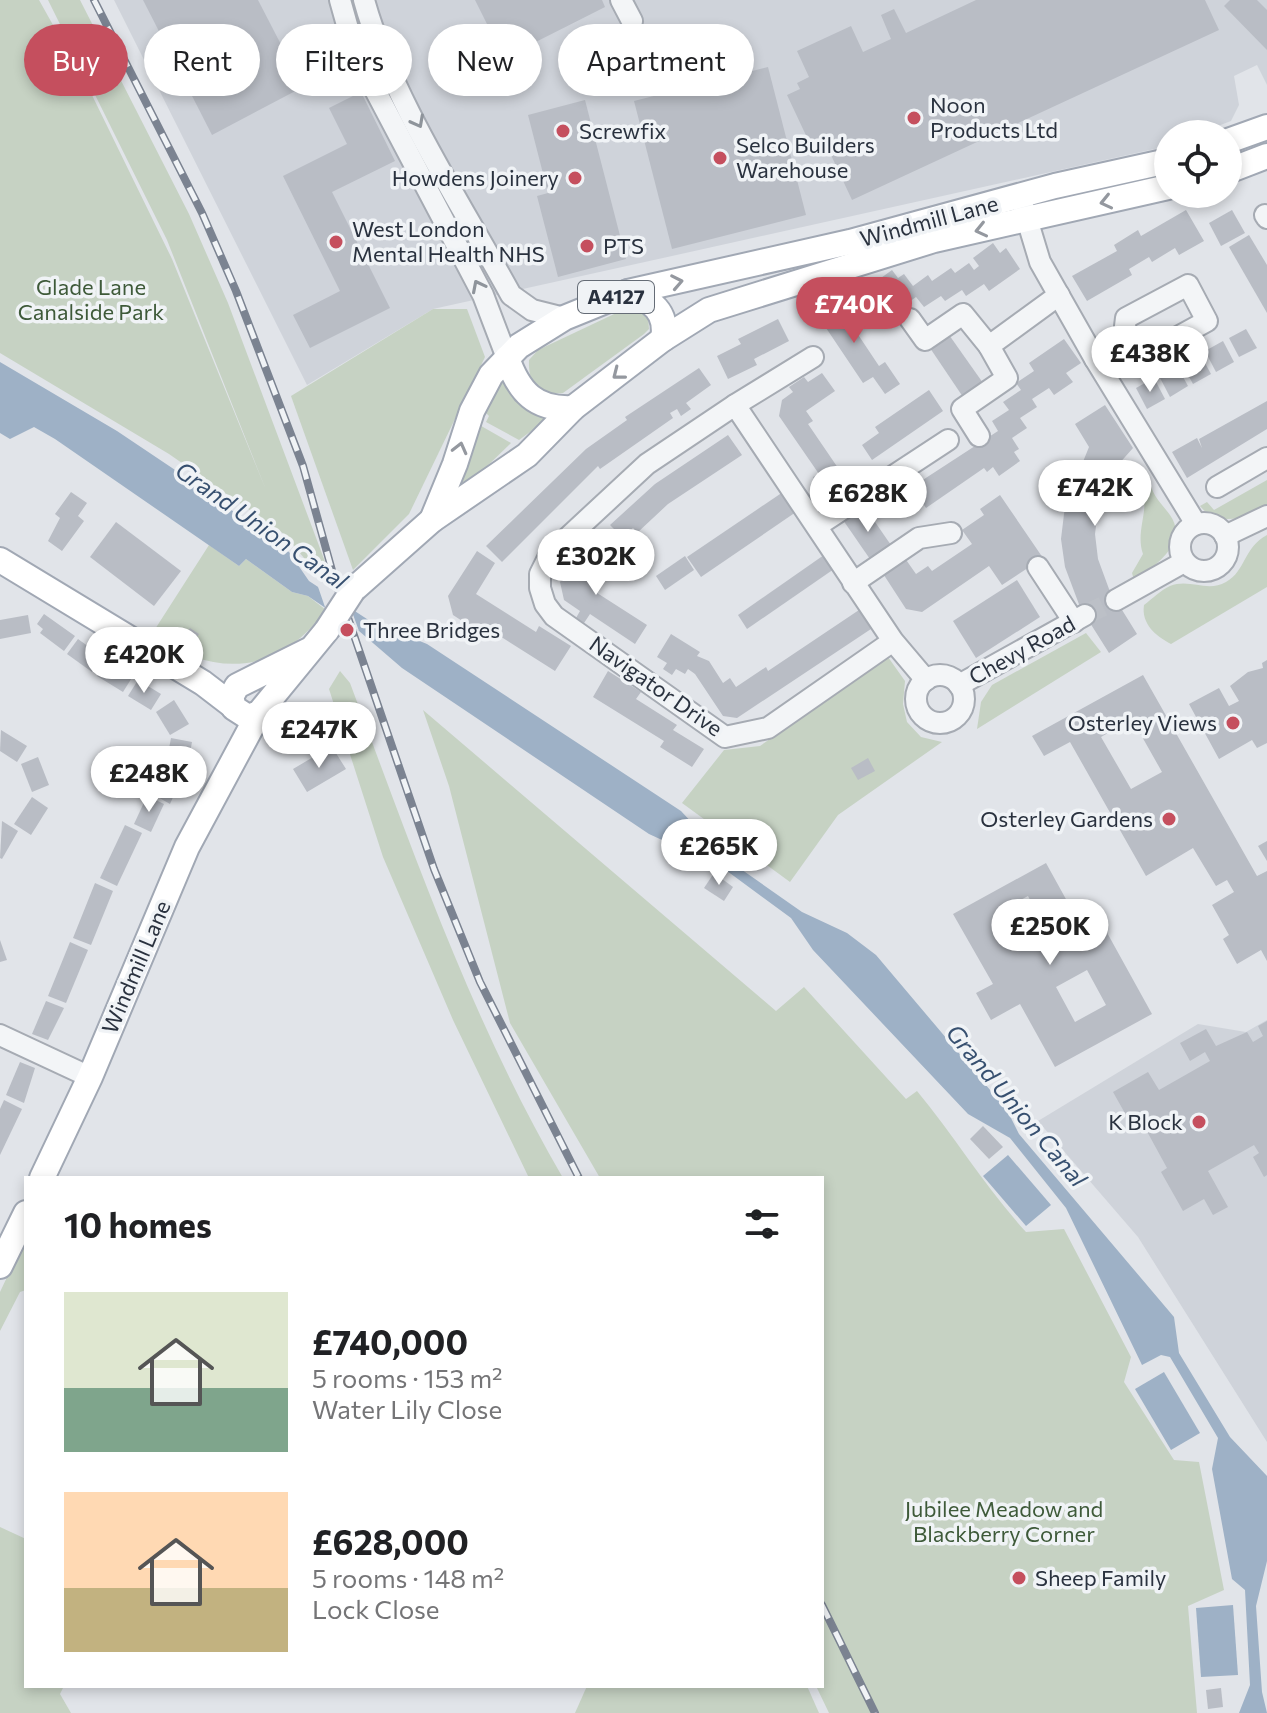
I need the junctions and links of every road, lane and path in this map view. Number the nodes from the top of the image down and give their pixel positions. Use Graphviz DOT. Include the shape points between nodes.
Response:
graph roads {
  1 [pos="340,0"];
  2 [pos="364,0"];
  3 [pos="621,0"];
  4 [pos="632,21"];
  5 [pos="1267,127"];
  6 [pos="1242,136"];
  7 [pos="1267,156"];
  8 [pos="1154,166"];
  9 [pos="1242,166"];
  10 [pos="1154,189"];
  11 [pos="1024,208"];
  12 [pos="628,292"];
  13 [pos="1059,295"];
  14 [pos="564,318"];
  15 [pos="910,319"];
  16 [pos="663,339"];
  17 [pos="1123,343"];
  18 [pos="989,346"];
  19 [pos="813,357"];
  20 [pos="507,358"];
  21 [pos="1095,359"];
  22 [pos="735,405"];
  23 [pos="567,416"];
  24 [pos="979,436"];
  25 [pos="948,440"];
  26 [pos="1267,458"];
  27 [pos="1217,487"];
  28 [pos="1267,516"];
  29 [pos="432,520"];
  30 [pos="1196,524"];
  31 [pos="817,526"];
  32 [pos="951,533"];
  33 [pos="1225,536"];
  34 [pos="0,560"];
  35 [pos="1184,562"];
  36 [pos="1038,567"];
  37 [pos="853,583"];
  38 [pos="1116,600"];
  39 [pos="893,641"];
  40 [pos="926,680"];
  41 [pos="959,685"];
  42 [pos="247,701"];
  43 [pos="0,1035"];
  44 [pos="90,1077"];
  45 [pos="43,1176"];
  46 [pos="24,1217"];
  47 [pos="0,1266"];
  20 -- 1 [label="street, one-way" via="483,295 354,50"];
  2 -- 14 [label="street, one-way" via="379,46 410,109 511,295 532,310"];
  3 -- 4 [label="street"];
  5 -- 6 [label="main road"];
  7 -- 9 [label="main road"];
  8 -- 11 [label="main road, Windmill Lane / A4127"];
  10 -- 11 [label="main road, Windmill Lane / A4127, one-way"];
  12 -- 11 [label="main road, Windmill Lane / A4127, one-way"];
  11 -- 13 [label="street" via="1040,262"];
  11 -- 16 [label="main road, Windmill Lane / A4127, one-way" via="747,296 709,310"];
  12 -- 14 [label="main road, Windmill Lane / A4127"];
  12 -- 16 [label="main road" via="657,309 665,327"];
  13 -- 18 [label="street"];
  13 -- 21 [label="street"];
  14 -- 20 [label="main road, Windmill Lane / A4127"];
  15 -- 18 [label="street" via="925,340 963,314"];
  16 -- 23 [label="main road, Windmill Lane / A4127, one-way"];
  17 -- 21 [label="street"];
  18 -- 24 [label="street" via="1007,378 962,409"];
  19 -- 22 [label="street, Navigator Drive"];
  20 -- 23 [label="main road" via="525,396"];
  29 -- 20 [label="main road, Windmill Lane / A4127, one-way" via="477,398"];
  21 -- 30 [label="street"];
  22 -- 31 [label="street"];
  22 -- 39 [label="street, Navigator Drive" via="647,464 550,554 540,574 545,604 554,616 725,737 768,728"];
  23 -- 29 [label="main road, Windmill Lane / A4127" via="527,455"];
  25 -- 31 [label="street"];
  26 -- 27 [label="street"];
  28 -- 33 [label="street"];
  29 -- 42 [label="main road, Windmill Lane / A4127, bridge" via="353,590 309,650"];
  30 -- 33 [label="street" via="1212,524"];
  30 -- 35 [label="street" via="1180,542"];
  31 -- 37 [label="street"];
  32 -- 37 [label="street" via="919,538"];
  33 -- 35 [label="street" via="1227,557 1217,569 1197,571"];
  34 -- 42 [label="main road" via="203,683"];
  35 -- 38 [label="street"];
  36 -- 41 [label="street, Chevy Road" via="1079,618"];
  37 -- 39 [label="street"];
  39 -- 40 [label="street"];
  40 -- 41 [label="street, Chevy Road" via="943,676"];
  40 -- 41 [label="street, Chevy Road" via="916,695 917,707 938,723 952,720 962,708"];
  42 -- 44 [label="main road, Windmill Lane" via="237,760 187,847"];
  43 -- 44 [label="street"];
  44 -- 45 [label="main road, Windmill Lane"];
  46 -- 47 [label="main road"];
}
